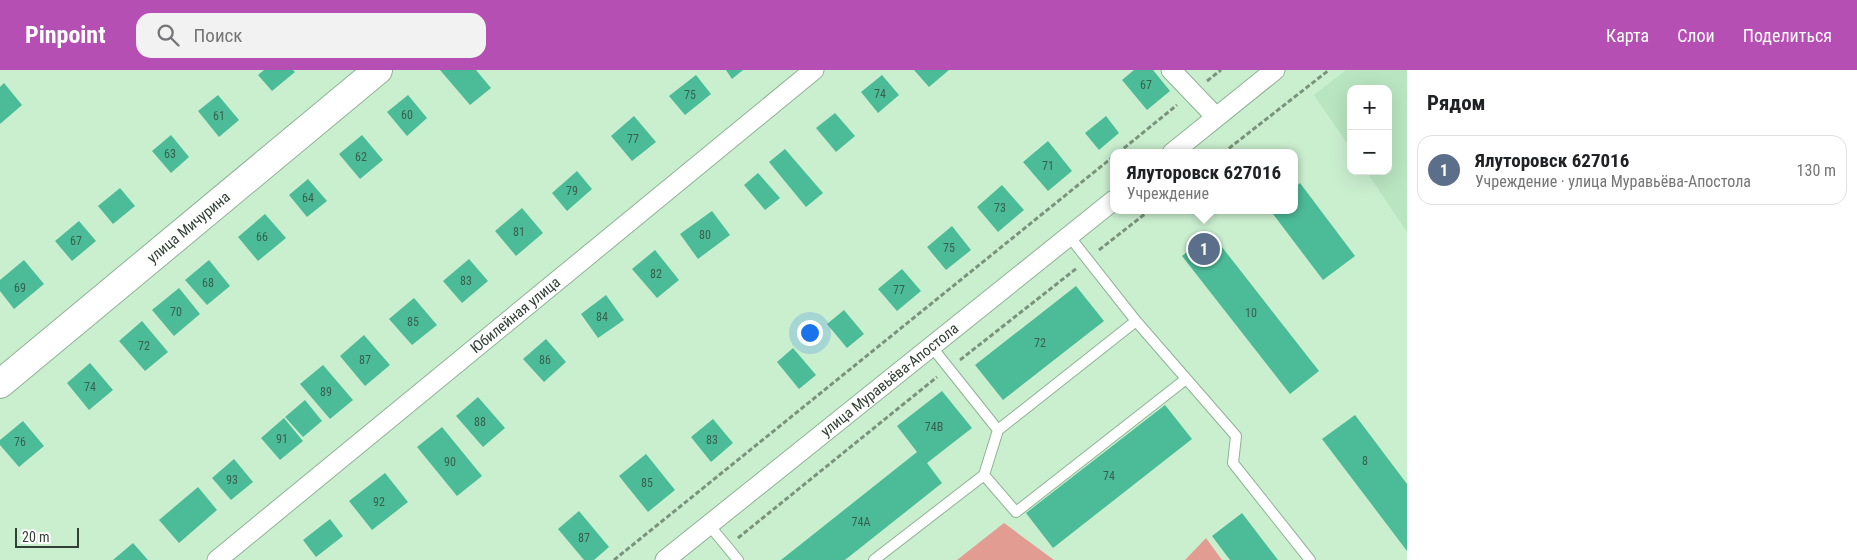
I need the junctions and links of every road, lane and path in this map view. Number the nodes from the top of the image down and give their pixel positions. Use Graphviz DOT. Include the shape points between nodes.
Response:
graph roads {
  1 [pos="378,70"];
  2 [pos="814,70"];
  3 [pos="1171,70"];
  4 [pos="1221,70"];
  5 [pos="1275,70"];
  6 [pos="1329,70"];
  7 [pos="1192,93"];
  8 [pos="1216,118"];
  9 [pos="1123,149"];
  10 [pos="1177,149"];
  11 [pos="1228,149"];
  12 [pos="1110,159"];
  13 [pos="1110,203"];
  14 [pos="1145,214"];
  15 [pos="1069,236"];
  16 [pos="1088,259"];
  17 [pos="1136,321"];
  18 [pos="932,346"];
  19 [pos="949,368"];
  20 [pos="1186,379"];
  21 [pos="0,384"];
  22 [pos="998,430"];
  23 [pos="984,475"];
  24 [pos="709,525"];
  25 [pos="727,546"];
  26 [pos="218,560"];
  27 [pos="614,560"];
  28 [pos="665,560"];
  29 [pos="738,560"];
  30 [pos="874,560"];
  31 [pos="1310,560"];
  1 -- 21 [label="street, улица Мичурина"];
  2 -- 26 [label="street, Юбилейная улица"];
  3 -- 7 [label="street"];
  4 -- 7 [label="path"];
  5 -- 8 [label="street"];
  6 -- 11 [label="path"];
  7 -- 8 [label="street"];
  7 -- 9 [label="path"];
  8 -- 10 [label="street"];
  12 -- 27 [label="path"];
  13 -- 15 [label="street, улица Муравьёва-Апостола"];
  14 -- 16 [label="path"];
  15 -- 16 [label="lane"];
  15 -- 18 [label="street, улица Муравьёва-Апостола"];
  16 -- 17 [label="lane"];
  16 -- 19 [label="path"];
  17 -- 20 [label="lane"];
  17 -- 22 [label="lane"];
  18 -- 19 [label="lane"];
  18 -- 24 [label="street, улица Муравьёва-Апостола"];
  19 -- 22 [label="lane"];
  19 -- 25 [label="path"];
  20 -- 23 [label="lane" via="1016,512"];
  20 -- 31 [label="lane" via="1236,436 1233,463"];
  22 -- 23 [label="lane"];
  23 -- 30 [label="lane"];
  24 -- 25 [label="lane"];
  24 -- 28 [label="street, улица Муравьёва-Апостола"];
  25 -- 29 [label="lane"];
}
